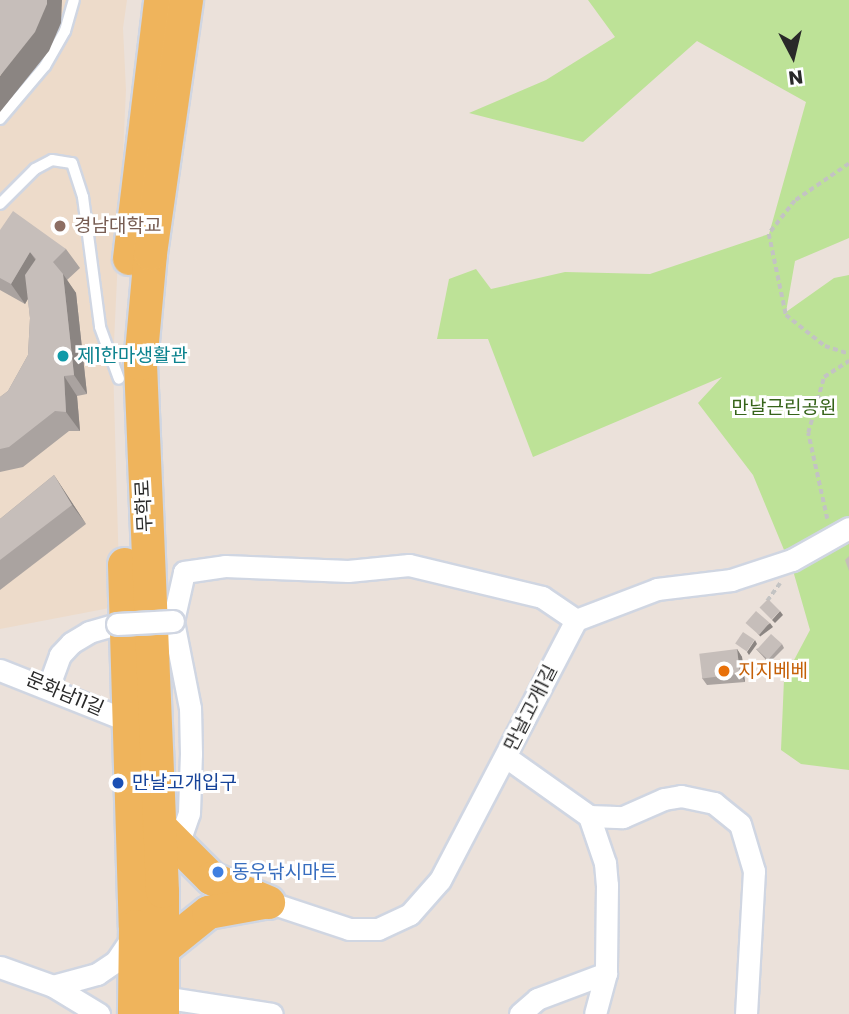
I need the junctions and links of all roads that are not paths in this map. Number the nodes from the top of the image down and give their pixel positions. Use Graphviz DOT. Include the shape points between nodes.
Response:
graph roads {
  1 [pos="74,0"];
  2 [pos="160,0"];
  3 [pos="186,0"];
  4 [pos="0,119"];
  5 [pos="0,204"];
  6 [pos="119,380"];
  7 [pos="841,534"];
  8 [pos="576,620"];
  9 [pos="173,621"];
  10 [pos="0,670"];
  11 [pos="48,688"];
  12 [pos="129,721"];
  13 [pos="506,757"];
  14 [pos="589,816"];
  15 [pos="168,836"];
  16 [pos="268,902"];
  17 [pos="149,940"];
  18 [pos="0,967"];
  19 [pos="606,973"];
  20 [pos="53,985"];
  21 [pos="162,1006"];
  22 [pos="99,1014"];
  23 [pos="134,1014"];
  24 [pos="272,1014"];
  25 [pos="520,1014"];
  26 [pos="595,1014"];
  27 [pos="746,1014"];
  1 -- 4 [label="lane" via="65,30 45,66"];
  2 -- 6 [label="main road, 무학로" via="137,166"];
  3 -- 15 [label="main road, 무학로" via="150,253 140,363"];
  5 -- 6 [label="lane" via="35,169 52,160 72,163 83,197 100,327"];
  6 -- 12 [label="main road, 무학로"];
  7 -- 8 [label="street" via="783,563 731,580 656,589"];
  8 -- 9 [label="street" via="542,597 409,565 348,571 225,566 184,572"];
  8 -- 13 [label="street, 만날고개1길"];
  9 -- 11 [label="street, bridge" via="117,624 89,632 60,655"];
  9 -- 15 [label="street" via="190,708 191,754 189,813"];
  10 -- 11 [label="street, 문화남11길"];
  11 -- 12 [label="street, 문화남11길"];
  12 -- 17 [label="main road, 무학로"];
  13 -- 14 [label="street"];
  13 -- 16 [label="street, 만날고개1길" via="440,880 410,914 378,929 349,929"];
  14 -- 19 [label="street" via="606,863"];
  14 -- 27 [label="street" via="623,817 681,796 714,803 740,824 754,871"];
  15 -- 16 [label="main road" via="223,886"];
  15 -- 17 [label="main road, 무학로" via="162,891"];
  16 -- 17 [label="main road" via="208,912"];
  17 -- 20 [label="street" via="82,980"];
  17 -- 21 [label="main road, 무학로"];
  17 -- 23 [label="main road, 무학로"];
  18 -- 20 [label="street"];
  19 -- 25 [label="street" via="537,999"];
  19 -- 26 [label="street"];
  20 -- 22 [label="street"];
  21 -- 24 [label="street"];
}
